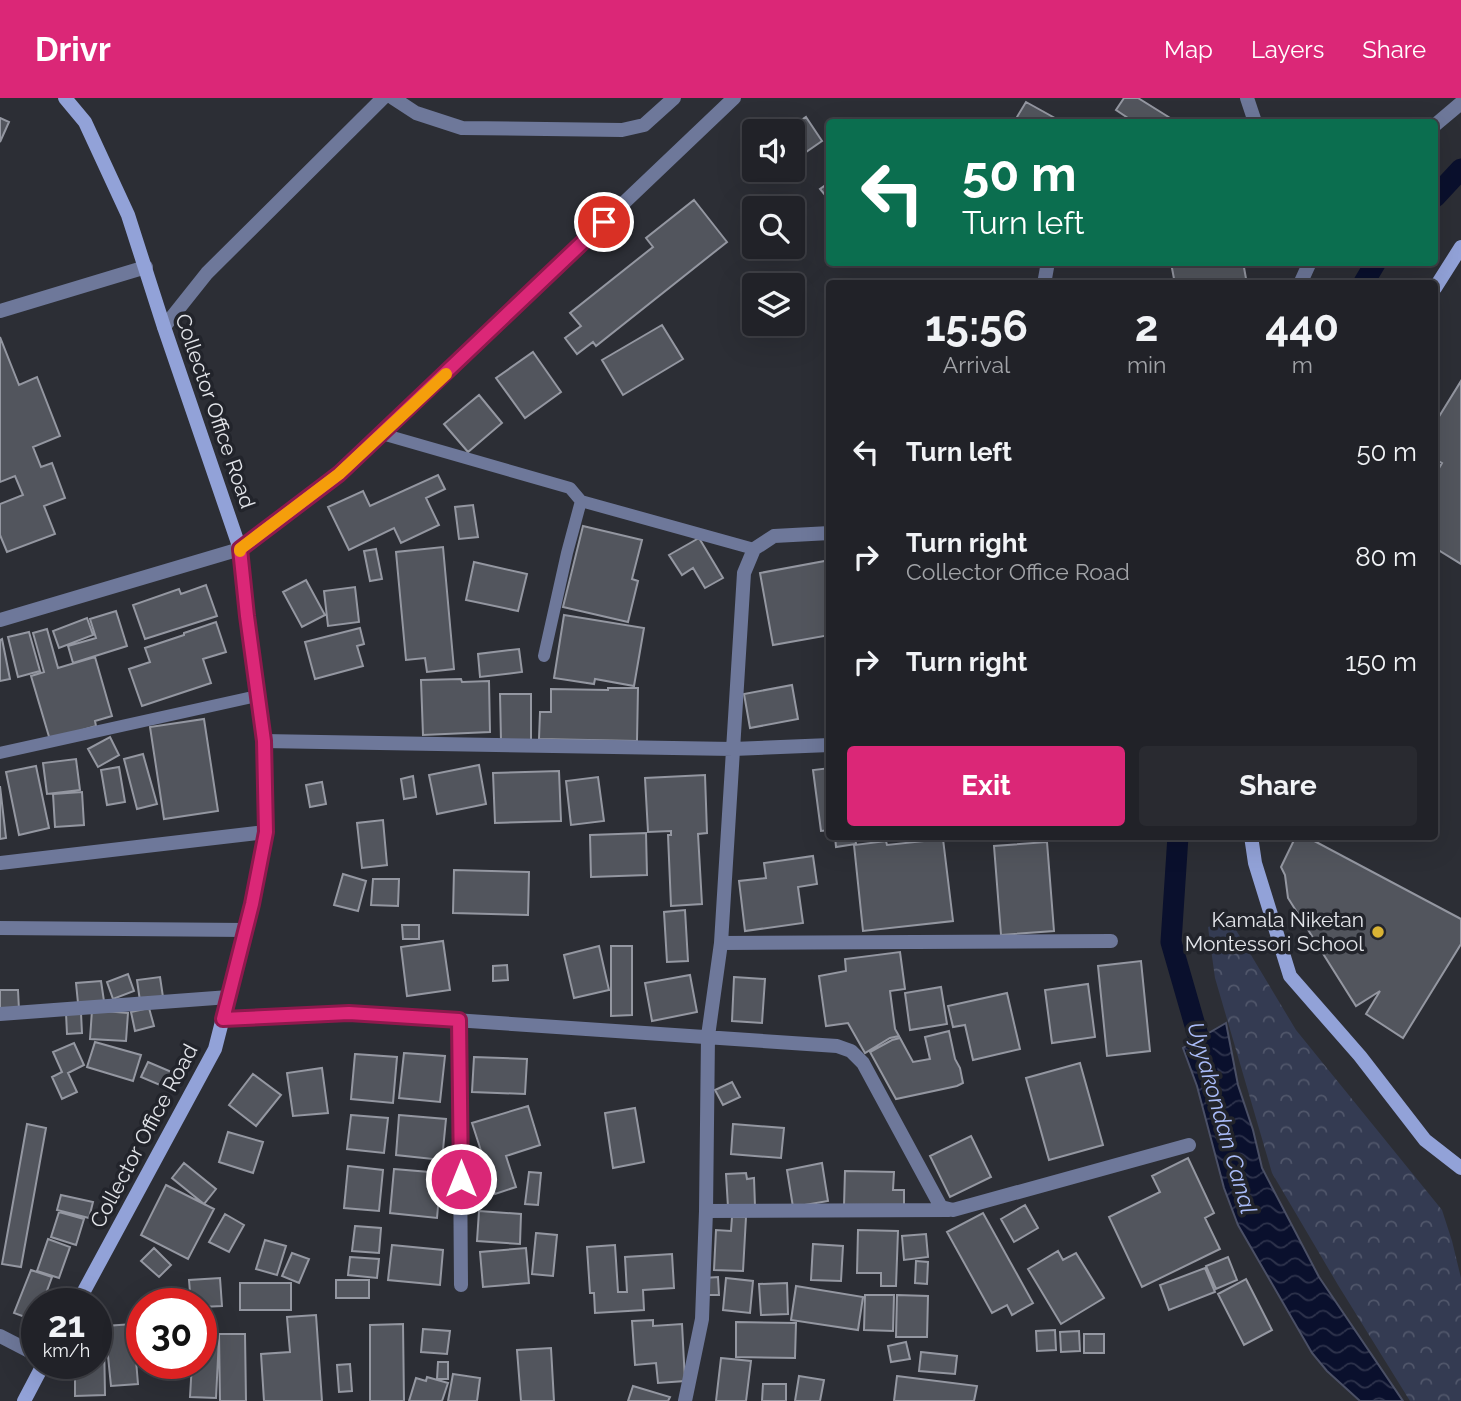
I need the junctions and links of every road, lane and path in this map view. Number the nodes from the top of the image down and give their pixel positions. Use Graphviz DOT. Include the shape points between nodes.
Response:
graph roads {
  1 [pos="65,98"];
  2 [pos="383,98"];
  3 [pos="393,98"];
  4 [pos="674,98"];
  5 [pos="734,98"];
  6 [pos="1247,98"];
  7 [pos="1461,103"];
  8 [pos="1254,119"];
  9 [pos="1438,122"];
  10 [pos="1461,247"];
  11 [pos="146,267"];
  12 [pos="1438,283"];
  13 [pos="0,312"];
  14 [pos="164,327"];
  15 [pos="382,434"];
  16 [pos="581,501"];
  17 [pos="826,533"];
  18 [pos="240,549"];
  19 [pos="754,549"];
  20 [pos="0,620"];
  21 [pos="544,656"];
  22 [pos="257,696"];
  23 [pos="264,741"];
  24 [pos="826,744"];
  25 [pos="733,749"];
  26 [pos="0,753"];
  27 [pos="266,832"];
  28 [pos="1252,840"];
  29 [pos="0,863"];
  30 [pos="0,928"];
  31 [pos="246,930"];
  32 [pos="1111,941"];
  33 [pos="721,943"];
  34 [pos="229,997"];
  35 [pos="0,1014"];
  36 [pos="223,1019"];
  37 [pos="459,1020"];
  38 [pos="708,1036"];
  39 [pos="1189,1145"];
  40 [pos="1461,1168"];
  41 [pos="706,1210"];
  42 [pos="953,1210"];
  43 [pos="461,1285"];
  44 [pos="86,1288"];
  45 [pos="0,1336"];
  46 [pos="21,1347"];
  47 [pos="36,1379"];
  48 [pos="24,1401"];
  49 [pos="685,1401"];
  1 -- 11 [label="main road, Collector Office Road" via="85,122 128,215"];
  2 -- 14 [label="street" via="207,273"];
  3 -- 4 [label="street" via="416,113 462,128 622,130 644,125"];
  5 -- 15 [label="street"];
  6 -- 8 [label="street"];
  7 -- 9 [label="street"];
  10 -- 12 [label="main road"];
  11 -- 13 [label="street"];
  11 -- 14 [label="main road, Collector Office Road"];
  14 -- 18 [label="main road, Collector Office Road"];
  15 -- 16 [label="lane" via="570,488"];
  15 -- 18 [label="street" via="339,474"];
  16 -- 19 [label="lane"];
  16 -- 21 [label="lane"];
  17 -- 19 [label="street" via="774,536"];
  18 -- 20 [label="street"];
  18 -- 22 [label="main road, Collector Office Road"];
  19 -- 25 [label="street" via="744,573"];
  22 -- 23 [label="main road, Collector Office Road"];
  22 -- 26 [label="lane"];
  23 -- 25 [label="street"];
  23 -- 27 [label="main road, Collector Office Road"];
  24 -- 25 [label="street"];
  25 -- 33 [label="street"];
  27 -- 29 [label="street"];
  27 -- 31 [label="main road, Collector Office Road"];
  28 -- 40 [label="main road" via="1290,976 1425,1140"];
  30 -- 31 [label="street"];
  31 -- 34 [label="main road, Collector Office Road"];
  32 -- 33 [label="street"];
  33 -- 38 [label="street"];
  34 -- 35 [label="street"];
  34 -- 36 [label="main road, Collector Office Road"];
  36 -- 37 [label="street" via="349,1013"];
  36 -- 44 [label="main road, Collector Office Road" via="215,1049"];
  37 -- 38 [label="street"];
  37 -- 43 [label="street"];
  38 -- 41 [label="street"];
  38 -- 42 [label="street" via="837,1046 851,1051 863,1063 941,1207"];
  39 -- 42 [label="street"];
  41 -- 42 [label="street"];
  41 -- 49 [label="street" via="702,1319"];
  45 -- 46 [label="street"];
  47 -- 48 [label="main road"];
}
